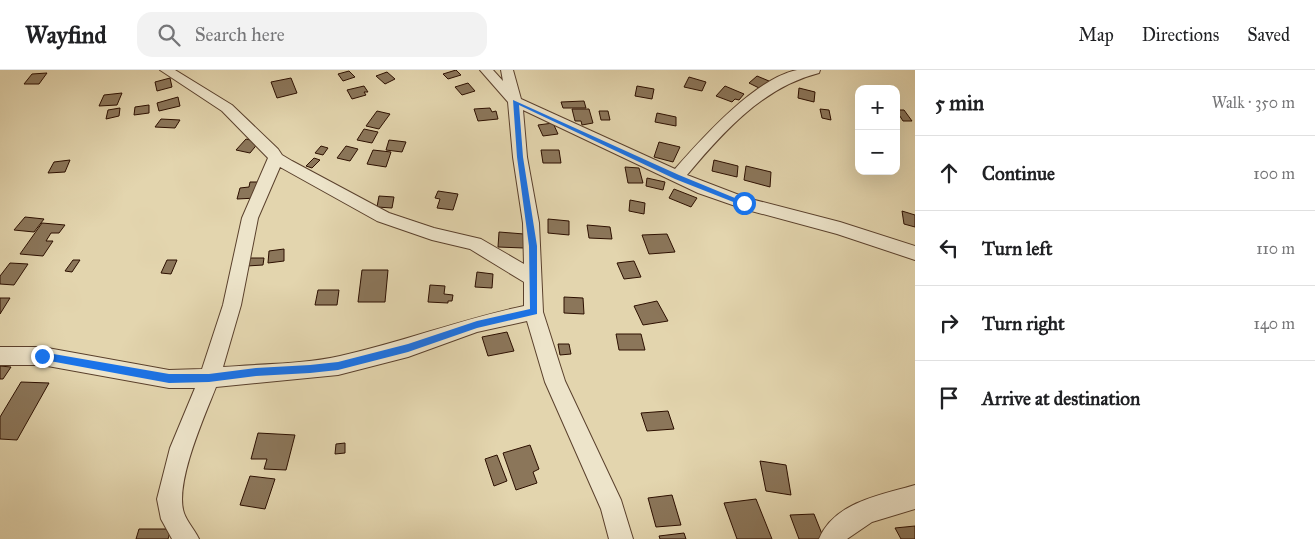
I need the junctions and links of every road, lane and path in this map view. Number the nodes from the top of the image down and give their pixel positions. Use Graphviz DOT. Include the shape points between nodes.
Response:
graph roads {
  1 [pos="166,70"];
  2 [pos="486,70"];
  3 [pos="507,70"];
  4 [pos="814,70"];
  5 [pos="515,101"];
  6 [pos="276,158"];
  7 [pos="677,177"];
  8 [pos="915,253"];
  9 [pos="533,279"];
  10 [pos="534,312"];
  11 [pos="0,356"];
  12 [pos="209,378"];
  13 [pos="915,497"];
  14 [pos="187,539"];
  15 [pos="622,539"];
  16 [pos="832,539"];
  1 -- 6 [label="street" via="227,108"];
  2 -- 5 [label="street"];
  3 -- 5 [label="street"];
  4 -- 7 [label="street" via="781,81 751,103 708,141"];
  5 -- 7 [label="street"];
  5 -- 9 [label="street" via="532,231"];
  6 -- 9 [label="street" via="382,217 475,244"];
  6 -- 12 [label="street" via="250,218 232,305"];
  7 -- 8 [label="street" via="744,203 840,228"];
  9 -- 10 [label="street"];
  10 -- 12 [label="street" via="477,324 408,348 338,366"];
  10 -- 15 [label="street" via="555,382 613,508"];
  11 -- 12 [label="street" via="42,356 169,378"];
  12 -- 14 [label="street" via="181,448 168,498 172,520"];
  13 -- 16 [label="street" via="853,518 841,526"];
}
